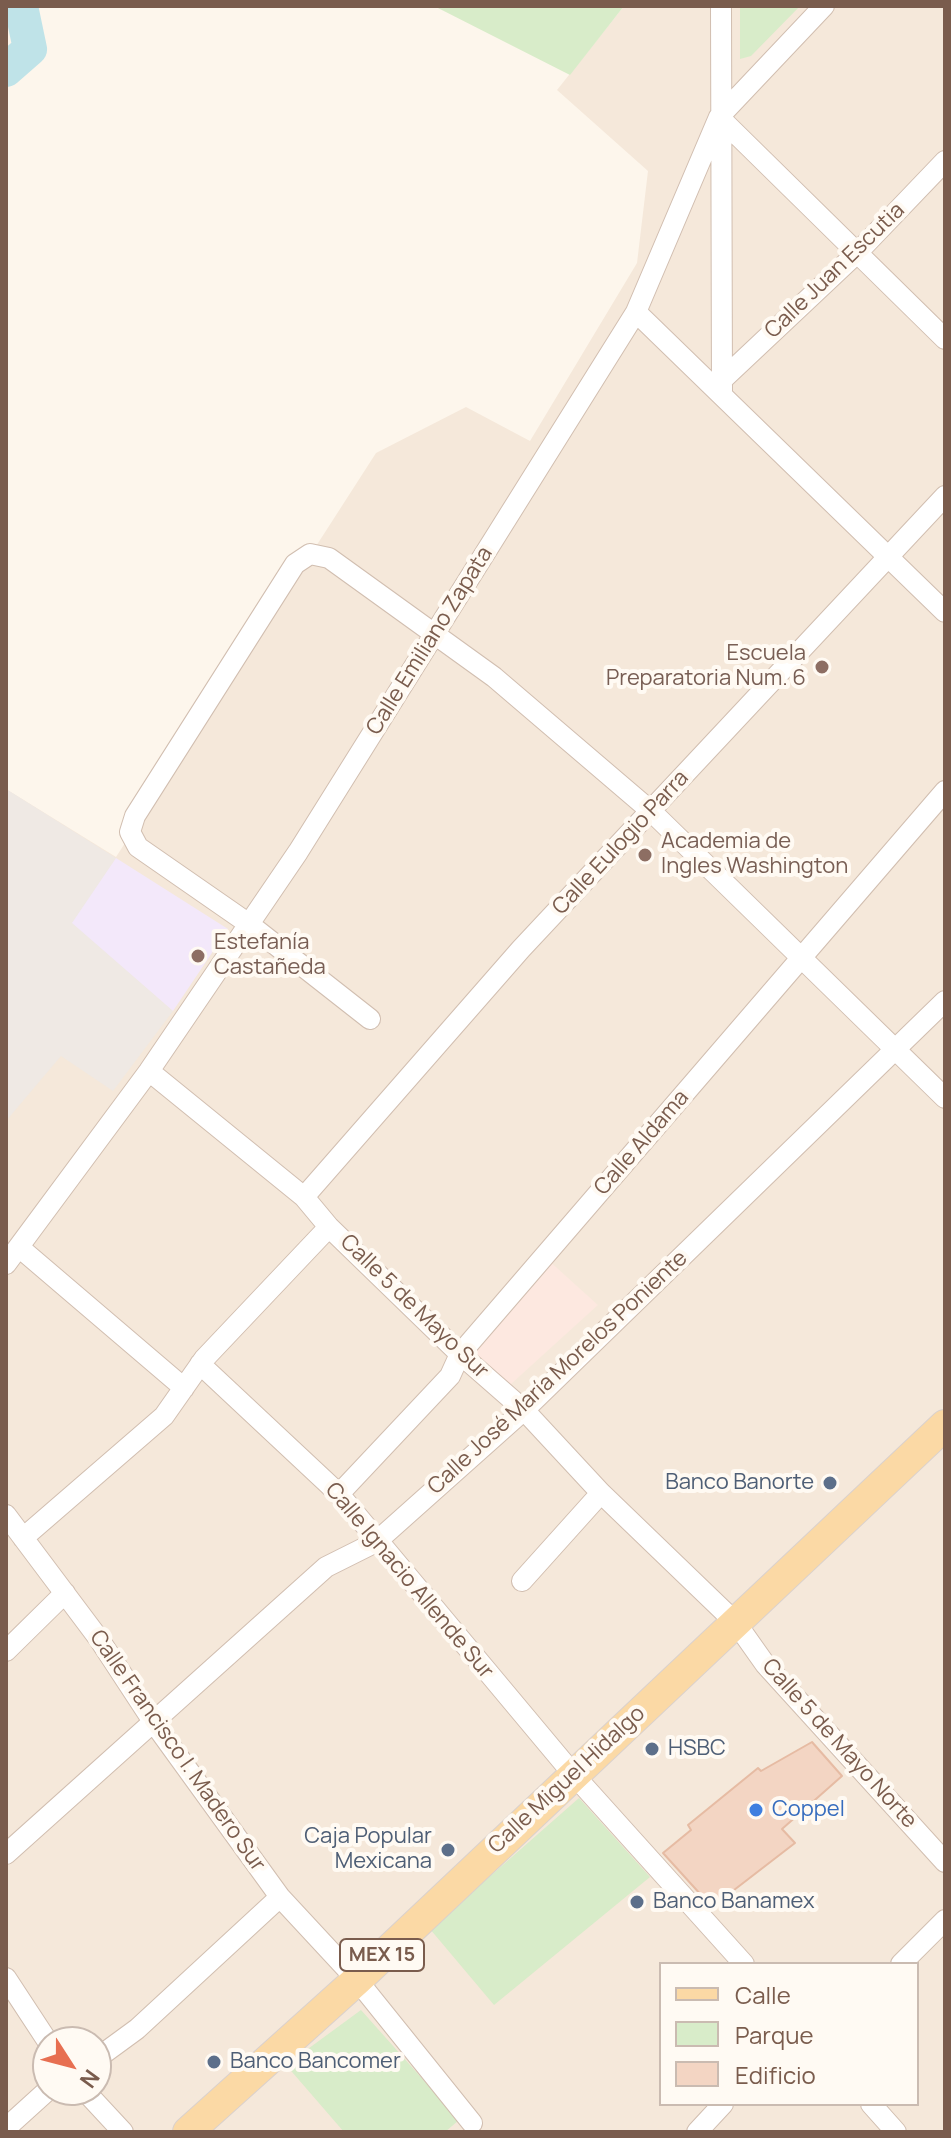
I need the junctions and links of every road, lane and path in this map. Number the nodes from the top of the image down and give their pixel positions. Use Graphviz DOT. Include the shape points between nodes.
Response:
graph roads {
  1 [pos="721,6"];
  2 [pos="824,6"];
  3 [pos="719,117"];
  4 [pos="945,161"];
  5 [pos="857,253"];
  6 [pos="636,312"];
  7 [pos="945,339"];
  8 [pos="722,387"];
  9 [pos="945,496"];
  10 [pos="886,557"];
  11 [pos="945,612"];
  12 [pos="435,633"];
  13 [pos="945,791"];
  14 [pos="652,812"];
  15 [pos="249,924"];
  16 [pos="801,955"];
  17 [pos="945,1001"];
  18 [pos="370,1019"];
  19 [pos="897,1048"];
  20 [pos="149,1071"];
  21 [pos="945,1098"];
  22 [pos="304,1197"];
  23 [pos="329,1227"];
  24 [pos="13,1256"];
  25 [pos="460,1354"];
  26 [pos="200,1364"];
  27 [pos="184,1388"];
  28 [pos="524,1410"];
  29 [pos="945,1425"];
  30 [pos="601,1493"];
  31 [pos="339,1494"];
  32 [pos="6,1515"];
  33 [pos="23,1538"];
  34 [pos="376,1542"];
  35 [pos="522,1581"];
  36 [pos="65,1593"];
  37 [pos="736,1623"];
  38 [pos="6,1651"];
  39 [pos="154,1723"];
  40 [pos="573,1774"];
  41 [pos="6,1854"];
  42 [pos="945,1862"];
  43 [pos="280,1897"];
  44 [pos="945,1920"];
  45 [pos="742,1962"];
  46 [pos="903,1962"];
  47 [pos="6,1978"];
  48 [pos="357,1980"];
  49 [pos="38,2026"];
  50 [pos="112,2047"];
  51 [pos="32,2104"];
  52 [pos="99,2106"];
  53 [pos="721,2106"];
  54 [pos="873,2106"];
  55 [pos="472,2123"];
  56 [pos="6,2128"];
  57 [pos="123,2132"];
  58 [pos="188,2132"];
  59 [pos="697,2132"];
  60 [pos="896,2132"];
  1 -- 3 [label="street"];
  2 -- 3 [label="street, Calle Emiliano Zapata"];
  3 -- 5 [label="street"];
  3 -- 6 [label="street, Calle Emiliano Zapata"];
  3 -- 8 [label="street"];
  4 -- 5 [label="street, Calle Juan Escutia"];
  5 -- 7 [label="street"];
  5 -- 8 [label="street, Calle Juan Escutia"];
  6 -- 8 [label="street"];
  6 -- 12 [label="street, Calle Emiliano Zapata"];
  8 -- 10 [label="street"];
  9 -- 10 [label="street, Calle Eulogio Parra"];
  10 -- 11 [label="street"];
  10 -- 14 [label="street, Calle Eulogio Parra"];
  12 -- 14 [label="street"];
  12 -- 15 [label="street, Calle Emiliano Zapata"];
  12 -- 15 [label="street" via="329,558 310,554 295,564 135,816 130,832 138,847"];
  13 -- 16 [label="street, Calle Aldama"];
  14 -- 16 [label="street"];
  14 -- 22 [label="street, Calle Eulogio Parra" via="521,949"];
  15 -- 18 [label="street"];
  15 -- 20 [label="street, Calle Emiliano Zapata"];
  16 -- 19 [label="street"];
  16 -- 25 [label="street, Calle Aldama"];
  17 -- 19 [label="street, Calle José María Morelos Poniente"];
  19 -- 21 [label="street"];
  19 -- 28 [label="street, Calle José María Morelos Poniente"];
  20 -- 22 [label="street, Calle 5 de Mayo Sur"];
  20 -- 24 [label="street, Calle Emiliano Zapata"];
  22 -- 23 [label="street, Calle 5 de Mayo Sur"];
  23 -- 25 [label="street, Calle 5 de Mayo Sur"];
  23 -- 26 [label="street"];
  24 -- 27 [label="street"];
  25 -- 28 [label="street, Calle 5 de Mayo Sur"];
  25 -- 31 [label="street, Calle Aldama" via="450,1376"];
  26 -- 27 [label="street"];
  26 -- 31 [label="street, Calle Ignacio Allende Sur"];
  27 -- 33 [label="street" via="164,1416"];
  28 -- 30 [label="street, Calle 5 de Mayo Sur"];
  28 -- 34 [label="street, Calle José María Morelos Poniente"];
  29 -- 37 [label="main road, Calle Miguel Hidalgo / MEX 15"];
  30 -- 35 [label="street"];
  30 -- 37 [label="street, Calle 5 de Mayo Sur"];
  31 -- 34 [label="street, Calle Ignacio Allende Sur"];
  32 -- 33 [label="street, Calle Francisco I. Madero Sur"];
  33 -- 36 [label="street, Calle Francisco I. Madero Sur"];
  34 -- 39 [label="street, Calle José María Morelos Poniente" via="326,1567"];
  34 -- 40 [label="street, Calle Ignacio Allende Sur"];
  36 -- 38 [label="street"];
  36 -- 39 [label="street, Calle Francisco I. Madero Sur"];
  37 -- 40 [label="main road, Calle Miguel Hidalgo / MEX 15"];
  37 -- 42 [label="street, Calle 5 de Mayo Norte" via="765,1664"];
  39 -- 41 [label="street, Calle José María Morelos Poniente"];
  39 -- 43 [label="street, Calle Francisco I. Madero Sur"];
  40 -- 45 [label="street, Calle Ignacio Allende Sur"];
  40 -- 48 [label="main road, Calle Miguel Hidalgo / MEX 15"];
  43 -- 48 [label="street, Calle Francisco I. Madero Sur"];
  43 -- 50 [label="street"];
  44 -- 46 [label="street"];
  47 -- 49 [label="street"];
  48 -- 55 [label="street, Calle Francisco I. Madero Sur"];
  48 -- 58 [label="main road, Calle Miguel Hidalgo / MEX 15"];
  51 -- 56 [label="street"];
  52 -- 57 [label="street"];
  53 -- 59 [label="street"];
  54 -- 60 [label="street"];
}
